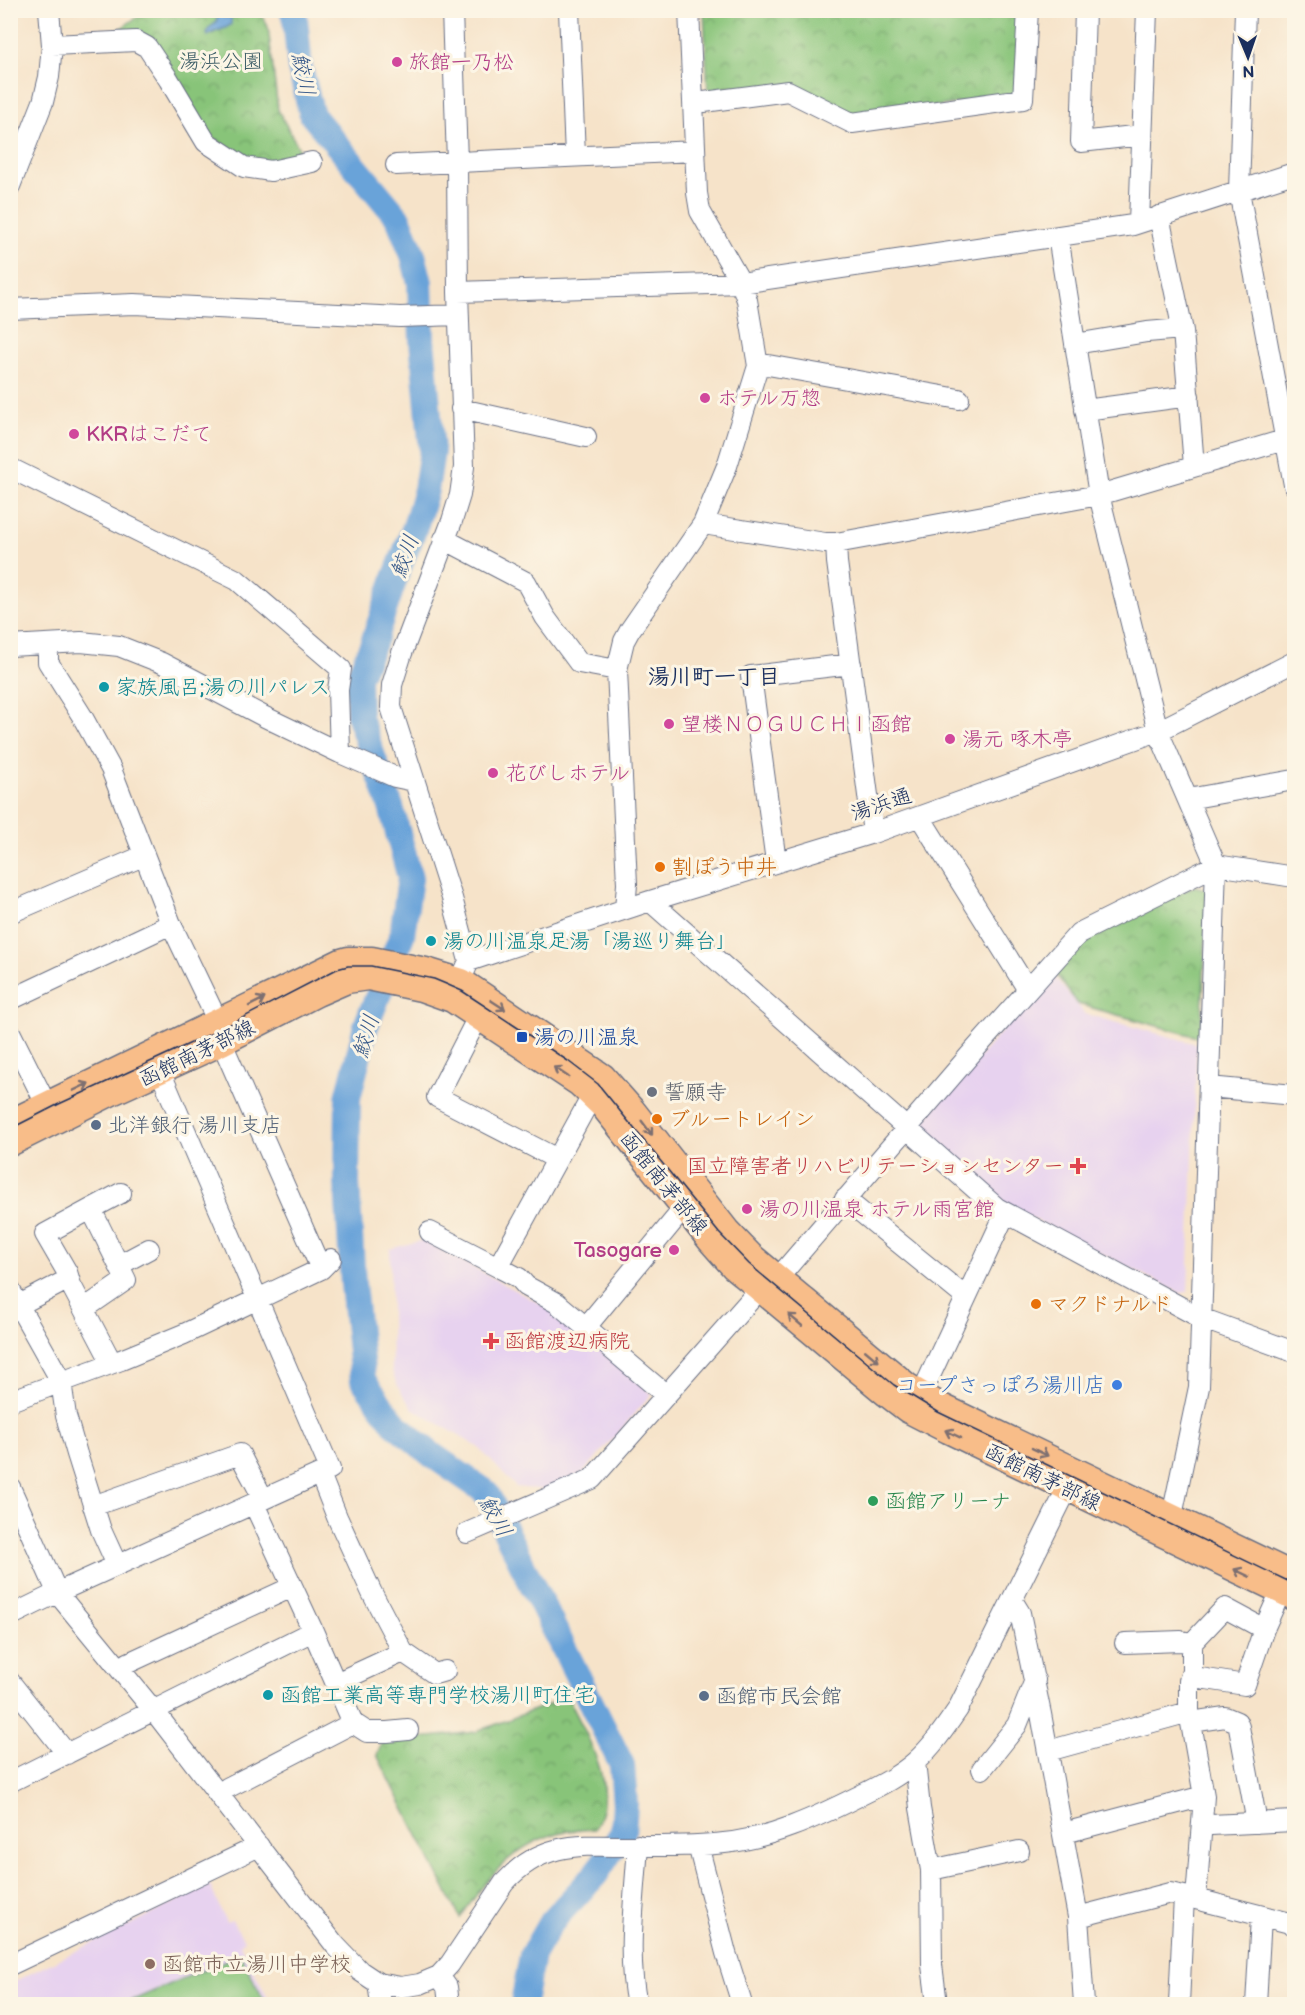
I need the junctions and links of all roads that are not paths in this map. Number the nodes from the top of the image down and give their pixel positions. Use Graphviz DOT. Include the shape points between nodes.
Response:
graph roads {
  1 [pos="49,10"];
  2 [pos="452,10"];
  3 [pos="569,10"];
  4 [pos="689,10"];
  5 [pos="1028,10"];
  6 [pos="1085,10"];
  7 [pos="1147,10"];
  8 [pos="1245,10"];
  9 [pos="52,45"];
  10 [pos="704,102"];
  11 [pos="1142,135"];
  12 [pos="695,151"];
  13 [pos="575,156"];
  14 [pos="312,162"];
  15 [pos="457,162"];
  16 [pos="396,165"];
  17 [pos="1294,173"];
  18 [pos="10,186"];
  19 [pos="1239,191"];
  20 [pos="1159,216"];
  21 [pos="1139,223"];
  22 [pos="1058,236"];
  23 [pos="741,283"];
  24 [pos="458,292"];
  25 [pos="10,309"];
  26 [pos="450,315"];
  27 [pos="1182,329"];
  28 [pos="1075,344"];
  29 [pos="758,366"];
  30 [pos="1189,396"];
  31 [pos="959,399"];
  32 [pos="461,409"];
  33 [pos="1085,410"];
  34 [pos="586,437"];
  35 [pos="1290,438"];
  36 [pos="1194,466"];
  37 [pos="10,468"];
  38 [pos="1294,485"];
  39 [pos="1099,495"];
  40 [pos="703,524"];
  41 [pos="444,539"];
  42 [pos="836,543"];
  43 [pos="48,645"];
  44 [pos="10,646"];
  45 [pos="1294,662"];
  46 [pos="851,664"];
  47 [pos="617,670"];
  48 [pos="1158,731"];
  49 [pos="349,756"];
  50 [pos="404,779"];
  51 [pos="1294,780"];
  52 [pos="1188,799"];
  53 [pos="920,817"];
  54 [pos="873,833"];
  55 [pos="143,855"];
  56 [pos="776,862"];
  57 [pos="1216,866"];
  58 [pos="1294,877"];
  59 [pos="650,901"];
  60 [pos="625,909"];
  61 [pos="10,913"];
  62 [pos="171,924"];
  63 [pos="461,981"];
  64 [pos="1028,990"];
  65 [pos="10,1000"];
  66 [pos="478,1017"];
  67 [pos="10,1032"];
  68 [pos="220,1033"];
  69 [pos="160,1071"];
  70 [pos="597,1086"];
  71 [pos="1209,1087"];
  72 [pos="1294,1095"];
  73 [pos="46,1104"];
  74 [pos="10,1122"];
  75 [pos="906,1128"];
  76 [pos="10,1144"];
  77 [pos="557,1159"];
  78 [pos="121,1193"];
  79 [pos="845,1198"];
  80 [pos="684,1208"];
  81 [pos="91,1209"];
  82 [pos="1005,1214"];
  83 [pos="430,1232"];
  84 [pos="149,1249"];
  85 [pos="119,1265"];
  86 [pos="498,1267"];
  87 [pos="69,1279"];
  88 [pos="769,1284"];
  89 [pos="959,1292"];
  90 [pos="15,1297"];
  91 [pos="257,1300"];
  92 [pos="84,1309"];
  93 [pos="1201,1318"];
  94 [pos="586,1328"];
  95 [pos="1294,1352"];
  96 [pos="112,1362"];
  97 [pos="61,1381"];
  98 [pos="666,1395"];
  99 [pos="921,1395"];
  100 [pos="10,1401"];
  101 [pos="320,1474"];
  102 [pos="1072,1480"];
  103 [pos="10,1487"];
  104 [pos="258,1502"];
  105 [pos="93,1506"];
  106 [pos="1168,1526"];
  107 [pos="467,1533"];
  108 [pos="117,1565"];
  109 [pos="292,1587"];
  110 [pos="58,1593"];
  111 [pos="1291,1593"];
  112 [pos="1012,1600"];
  113 [pos="10,1616"];
  114 [pos="1264,1629"];
  115 [pos="313,1631"];
  116 [pos="1125,1643"];
  117 [pos="1192,1643"];
  118 [pos="403,1652"];
  119 [pos="128,1663"];
  120 [pos="445,1671"];
  121 [pos="1192,1675"];
  122 [pos="1035,1680"];
  123 [pos="10,1682"];
  124 [pos="336,1683"];
  125 [pos="154,1711"];
  126 [pos="1190,1717"];
  127 [pos="353,1723"];
  128 [pos="408,1730"];
  129 [pos="1048,1751"];
  130 [pos="67,1754"];
  131 [pos="915,1762"];
  132 [pos="982,1769"];
  133 [pos="10,1782"];
  134 [pos="227,1788"];
  135 [pos="1204,1796"];
  136 [pos="1294,1821"];
  137 [pos="1202,1823"];
  138 [pos="1257,1823"];
  139 [pos="1064,1833"];
  140 [pos="698,1845"];
  141 [pos="259,1846"];
  142 [pos="636,1846"];
  143 [pos="1019,1851"];
  144 [pos="931,1870"];
  145 [pos="1190,1897"];
  146 [pos="1078,1917"];
  147 [pos="1261,1917"];
  148 [pos="1294,1924"];
  149 [pos="10,1965"];
  150 [pos="439,1976"];
  151 [pos="378,1983"];
  152 [pos="381,2004"];
  153 [pos="449,2004"];
  154 [pos="637,2004"];
  155 [pos="742,2004"];
  156 [pos="937,2004"];
  157 [pos="1084,2004"];
  158 [pos="1179,2004"];
  159 [pos="1256,2004"];
  1 -- 9 [label="street"];
  2 -- 15 [label="street"];
  3 -- 13 [label="street"];
  4 -- 12 [label="street"];
  5 -- 10 [label="street" via="1023,99 852,123 788,91"];
  6 -- 11 [label="street" via="1081,142"];
  7 -- 11 [label="street"];
  8 -- 19 [label="street"];
  9 -- 14 [label="street" via="136,41 147,47 170,80 206,142 244,167 271,171"];
  9 -- 18 [label="street" via="43,102"];
  11 -- 21 [label="street"];
  12 -- 13 [label="street"];
  12 -- 23 [label="street" via="700,211"];
  13 -- 15 [label="street"];
  15 -- 16 [label="street"];
  15 -- 24 [label="street"];
  17 -- 19 [label="street"];
  19 -- 20 [label="street"];
  19 -- 35 [label="street"];
  20 -- 21 [label="street"];
  20 -- 27 [label="street"];
  21 -- 22 [label="street"];
  22 -- 23 [label="street"];
  22 -- 28 [label="street"];
  23 -- 24 [label="street"];
  23 -- 29 [label="street"];
  24 -- 26 [label="street"];
  25 -- 26 [label="street" via="134,304 405,317"];
  26 -- 32 [label="street"];
  27 -- 28 [label="street"];
  27 -- 30 [label="street"];
  28 -- 33 [label="street"];
  29 -- 31 [label="street"];
  29 -- 40 [label="street" via="727,466"];
  30 -- 33 [label="street"];
  30 -- 36 [label="street"];
  32 -- 34 [label="street"];
  32 -- 41 [label="street" via="462,484"];
  33 -- 39 [label="street"];
  35 -- 36 [label="street"];
  35 -- 38 [label="street"];
  36 -- 39 [label="street"];
  37 -- 49 [label="street" via="237,580 341,669 338,690"];
  39 -- 42 [label="street"];
  39 -- 48 [label="street"];
  40 -- 42 [label="street"];
  40 -- 47 [label="street" via="630,630"];
  41 -- 47 [label="street" via="526,582 545,617 579,663"];
  41 -- 50 [label="street" via="392,685 391,707"];
  42 -- 46 [label="street"];
  43 -- 44 [label="street"];
  43 -- 49 [label="street" via="81,642 119,646 162,663"];
  43 -- 55 [label="street" via="48,662 111,769"];
  45 -- 48 [label="street, 湯浜通"];
  46 -- 54 [label="street"];
  46 -- 56 [label="street" via="751,675"];
  47 -- 60 [label="street"];
  48 -- 52 [label="street"];
  48 -- 53 [label="street, 湯浜通"];
  49 -- 50 [label="street"];
  50 -- 63 [label="street" via="452,898"];
  51 -- 52 [label="street"];
  52 -- 57 [label="street"];
  53 -- 54 [label="street, 湯浜通"];
  53 -- 64 [label="street"];
  54 -- 56 [label="street, 湯浜通"];
  55 -- 61 [label="street"];
  55 -- 62 [label="street"];
  56 -- 59 [label="street, 湯浜通"];
  57 -- 58 [label="street"];
  57 -- 64 [label="street" via="1079,933"];
  57 -- 71 [label="street"];
  59 -- 60 [label="street, 湯浜通"];
  59 -- 75 [label="street"];
  60 -- 63 [label="street, 湯浜通"];
  62 -- 65 [label="street"];
  62 -- 68 [label="street"];
  63 -- 66 [label="main road, 函館南茅部線"];
  63 -- 68 [label="main road, 函館南茅部線" via="405,976 348,959 334,963"];
  63 -- 70 [label="main road, 函館南茅部線, one-way"];
  64 -- 75 [label="street"];
  70 -- 66 [label="main road, 函館南茅部線, one-way" via="579,1084"];
  66 -- 77 [label="street" via="437,1097"];
  67 -- 73 [label="street"];
  68 -- 69 [label="main road, 函館南茅部線"];
  73 -- 68 [label="main road, 函館南茅部線, one-way"];
  68 -- 91 [label="street" via="326,1264"];
  69 -- 76 [label="main road, 函館南茅部線"];
  69 -- 91 [label="street"];
  70 -- 77 [label="street"];
  70 -- 80 [label="main road, 函館南茅部線" via="603,1107"];
  70 -- 88 [label="main road, 函館南茅部線, one-way" via="633,1110 752,1256"];
  71 -- 72 [label="street"];
  71 -- 93 [label="street"];
  73 -- 74 [label="main road, 函館南茅部線"];
  75 -- 79 [label="street"];
  75 -- 82 [label="street"];
  77 -- 86 [label="street"];
  78 -- 81 [label="street"];
  79 -- 88 [label="street"];
  79 -- 89 [label="street"];
  80 -- 88 [label="main road, 函館南茅部線" via="724,1257"];
  80 -- 94 [label="street"];
  81 -- 85 [label="street"];
  81 -- 87 [label="street" via="45,1234"];
  82 -- 93 [label="street"];
  82 -- 99 [label="street"];
  83 -- 86 [label="street"];
  84 -- 85 [label="street"];
  85 -- 92 [label="street" via="126,1280"];
  86 -- 94 [label="street" via="557,1302"];
  87 -- 90 [label="street"];
  87 -- 92 [label="street"];
  88 -- 98 [label="street"];
  88 -- 99 [label="main road, 函館南茅部線, one-way"];
  102 -- 88 [label="main road, 函館南茅部線, one-way" via="907,1410"];
  90 -- 97 [label="street"];
  91 -- 96 [label="street"];
  91 -- 101 [label="street" via="330,1469"];
  92 -- 96 [label="street"];
  93 -- 95 [label="street"];
  93 -- 106 [label="street" via="1199,1387"];
  94 -- 98 [label="street"];
  96 -- 97 [label="street"];
  97 -- 100 [label="street"];
  97 -- 105 [label="street" via="66,1416"];
  98 -- 107 [label="street" via="592,1479"];
  99 -- 102 [label="main road, 函館南茅部線, one-way"];
  101 -- 104 [label="street"];
  101 -- 118 [label="street" via="372,1593"];
  102 -- 106 [label="main road, 函館南茅部線"];
  102 -- 112 [label="street"];
  103 -- 110 [label="street"];
  104 -- 105 [label="street" via="254,1480 240,1454"];
  104 -- 108 [label="street"];
  104 -- 109 [label="street"];
  105 -- 108 [label="street"];
  106 -- 111 [label="main road, 函館南茅部線"];
  108 -- 110 [label="street"];
  109 -- 115 [label="street"];
  109 -- 119 [label="street"];
  110 -- 113 [label="street"];
  110 -- 125 [label="street"];
  111 -- 114 [label="street"];
  112 -- 122 [label="street" via="1020,1613"];
  112 -- 131 [label="street" via="958,1709"];
  114 -- 117 [label="street" via="1225,1608"];
  114 -- 121 [label="street" via="1245,1685"];
  115 -- 124 [label="street"];
  115 -- 125 [label="street"];
  116 -- 117 [label="street"];
  117 -- 121 [label="street"];
  118 -- 120 [label="street" via="435,1674"];
  118 -- 124 [label="street"];
  121 -- 126 [label="street"];
  122 -- 129 [label="street"];
  122 -- 132 [label="street" via="1017,1725"];
  123 -- 130 [label="street"];
  124 -- 127 [label="street"];
  125 -- 130 [label="street"];
  125 -- 141 [label="street"];
  126 -- 129 [label="street"];
  126 -- 135 [label="street"];
  126 -- 138 [label="street" via="1226,1717 1237,1722"];
  127 -- 128 [label="street" via="367,1732"];
  127 -- 134 [label="street"];
  129 -- 139 [label="street"];
  130 -- 133 [label="street"];
  131 -- 140 [label="street" via="862,1794 788,1827 745,1840"];
  131 -- 144 [label="street"];
  135 -- 137 [label="street"];
  135 -- 139 [label="street"];
  136 -- 138 [label="street"];
  137 -- 138 [label="street"];
  137 -- 145 [label="street"];
  139 -- 146 [label="street"];
  140 -- 142 [label="street"];
  140 -- 155 [label="street"];
  141 -- 149 [label="street"];
  141 -- 151 [label="street" via="335,1945"];
  142 -- 150 [label="street" via="576,1845 525,1864 504,1883"];
  142 -- 154 [label="street" via="632,1966"];
  143 -- 144 [label="street"];
  144 -- 156 [label="street" via="932,1965"];
  145 -- 146 [label="street" via="1170,1893"];
  145 -- 147 [label="street"];
  145 -- 158 [label="street"];
  146 -- 157 [label="street"];
  147 -- 148 [label="street"];
  147 -- 159 [label="street"];
  150 -- 151 [label="street" via="411,1987"];
  150 -- 153 [label="street" via="447,1987"];
  151 -- 152 [label="street"];
}
